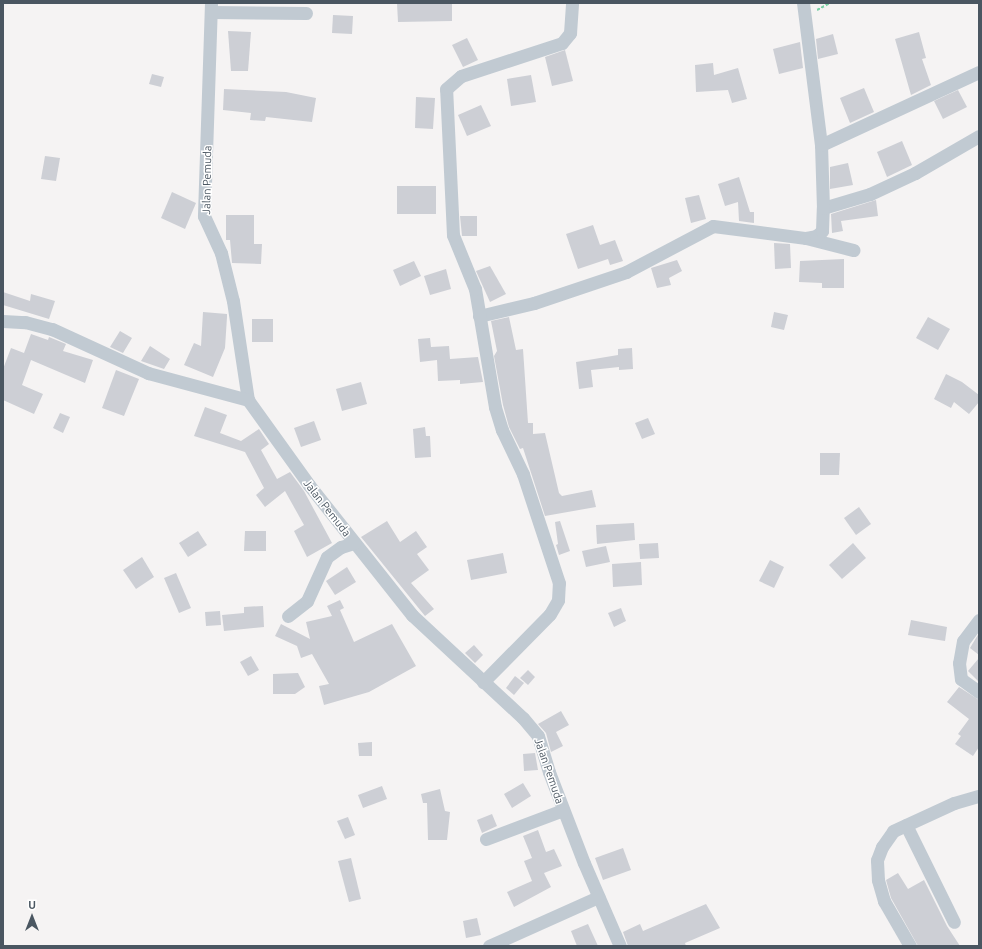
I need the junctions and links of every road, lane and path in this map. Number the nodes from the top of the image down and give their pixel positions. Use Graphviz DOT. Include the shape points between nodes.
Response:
graph roads {
  1 [pos="572,3"];
  2 [pos="803,3"];
  3 [pos="211,7"];
  4 [pos="306,13"];
  5 [pos="979,72"];
  6 [pos="979,136"];
  7 [pos="820,145"];
  8 [pos="823,208"];
  9 [pos="806,238"];
  10 [pos="853,250"];
  11 [pos="479,316"];
  12 [pos="3,322"];
  13 [pos="248,400"];
  14 [pos="354,543"];
  15 [pos="288,616"];
  16 [pos="979,620"];
  17 [pos="483,682"];
  18 [pos="979,692"];
  19 [pos="979,796"];
  20 [pos="563,810"];
  21 [pos="906,825"];
  22 [pos="486,839"];
  23 [pos="598,897"];
  24 [pos="954,922"];
  25 [pos="489,946"];
  26 [pos="620,946"];
  27 [pos="910,946"];
  1 -- 11 [label="street" via="570,33 562,43 461,76 446,88 453,235 475,290"];
  2 -- 7 [label="street"];
  3 -- 4 [label="street"];
  3 -- 13 [label="street, Jalan Pemuda" via="204,216 220,253 233,301"];
  5 -- 7 [label="street"];
  6 -- 8 [label="street" via="915,173 870,194"];
  7 -- 8 [label="street"];
  8 -- 9 [label="street" via="822,231 816,236"];
  9 -- 10 [label="street"];
  9 -- 11 [label="street" via="713,226 626,272 534,303"];
  11 -- 17 [label="street" via="495,407 502,430 523,474 559,583 558,600 550,614"];
  12 -- 13 [label="street" via="25,322 52,329 148,373"];
  13 -- 14 [label="street, Jalan Pemuda"];
  14 -- 15 [label="street" via="341,547 327,557 307,601"];
  14 -- 17 [label="street, Jalan Pemuda" via="412,616"];
  16 -- 18 [label="street" via="963,641 959,663 961,679"];
  17 -- 20 [label="street, Jalan Pemuda" via="523,718 538,736"];
  19 -- 21 [label="street" via="954,803"];
  20 -- 22 [label="street"];
  20 -- 23 [label="street, Jalan Pemuda"];
  21 -- 24 [label="street"];
  21 -- 27 [label="street" via="893,831 877,860 878,880 884,900"];
  23 -- 25 [label="street"];
  23 -- 26 [label="street, Jalan Pemuda"];
}
